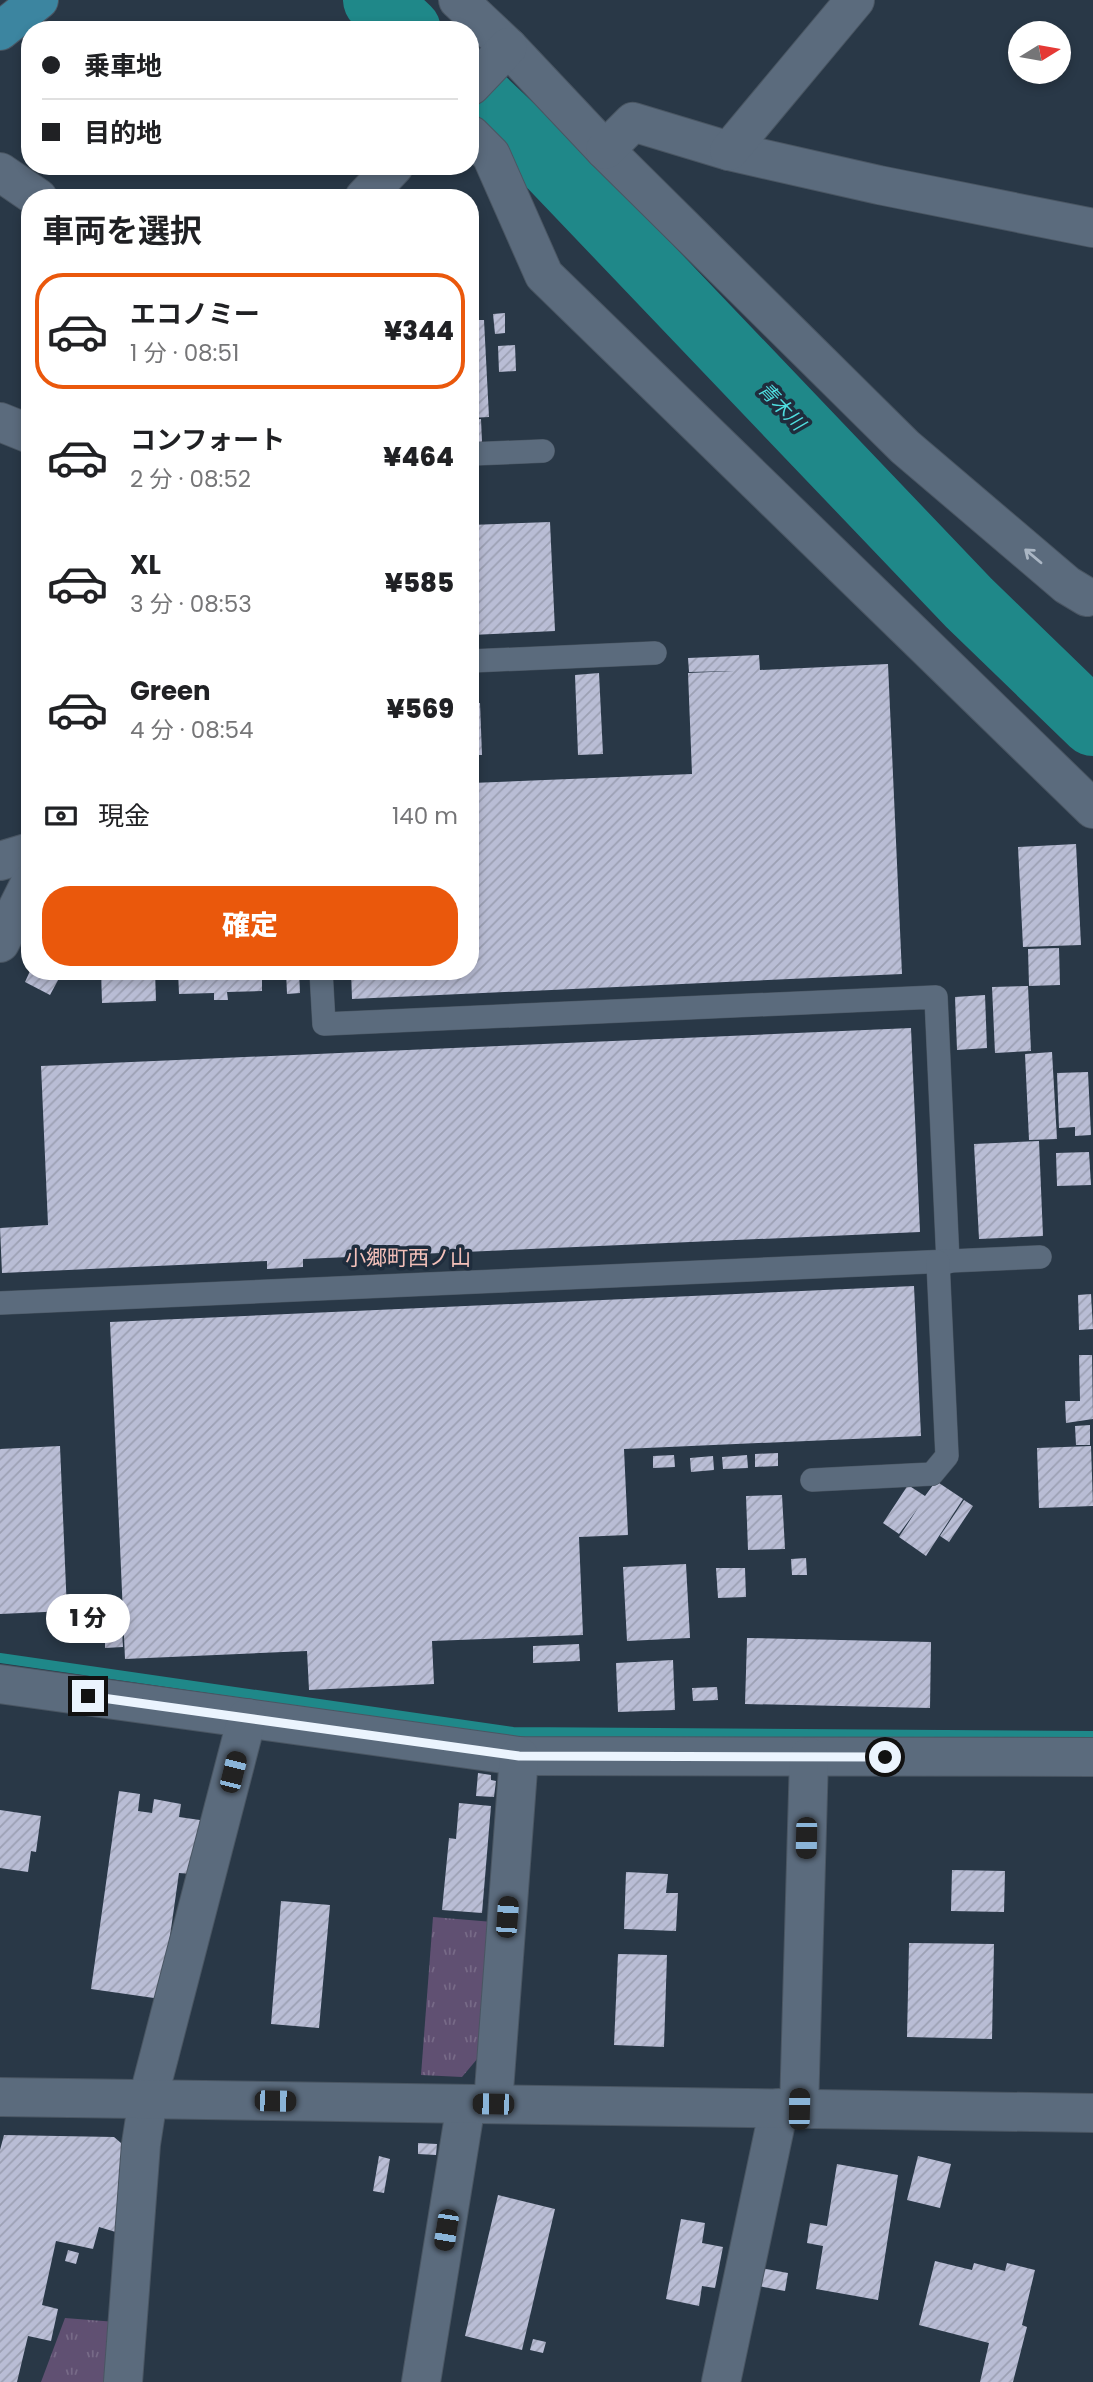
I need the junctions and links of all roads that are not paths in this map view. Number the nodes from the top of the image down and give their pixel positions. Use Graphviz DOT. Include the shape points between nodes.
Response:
graph roads {
  1 [pos="39,0"];
  2 [pos="458,0"];
  3 [pos="855,0"];
  4 [pos="468,21"];
  5 [pos="0,31"];
  6 [pos="479,43"];
  7 [pos="490,66"];
  8 [pos="479,143"];
  9 [pos="605,150"];
  10 [pos="729,151"];
  11 [pos="0,172"];
  12 [pos="386,175"];
  13 [pos="25,189"];
  14 [pos="372,189"];
  15 [pos="1093,228"];
  16 [pos="0,422"];
  17 [pos="21,430"];
  18 [pos="543,451"];
  19 [pos="479,454"];
  20 [pos="1087,597"];
  21 [pos="655,653"];
  22 [pos="479,662"];
  23 [pos="1093,809"];
  24 [pos="21,855"];
  25 [pos="0,861"];
  26 [pos="21,901"];
  27 [pos="0,943"];
  28 [pos="322,980"];
  29 [pos="1040,1257"];
  30 [pos="943,1262"];
  31 [pos="0,1304"];
  32 [pos="812,1480"];
  33 [pos="0,1684"];
  34 [pos="247,1718"];
  35 [pos="519,1756"];
  36 [pos="808,1757"];
  37 [pos="1093,1757"];
  38 [pos="0,2097"];
  39 [pos="148,2099"];
  40 [pos="480,2104"];
  41 [pos="789,2108"];
  42 [pos="1093,2113"];
  43 [pos="123,2382"];
  44 [pos="421,2382"];
  45 [pos="721,2382"];
  1 -- 5 [label="main road"];
  2 -- 4 [label="street"];
  3 -- 10 [label="street"];
  6 -- 7 [label="street"];
  7 -- 9 [label="street"];
  8 -- 23 [label="street" via="491,155 544,275"];
  9 -- 10 [label="street" via="633,122"];
  20 -- 9 [label="street, one-way" via="905,447"];
  10 -- 15 [label="street"];
  11 -- 13 [label="street"];
  12 -- 14 [label="street"];
  16 -- 17 [label="street"];
  18 -- 19 [label="lane"];
  21 -- 22 [label="lane"];
  24 -- 25 [label="street"];
  26 -- 27 [label="street"];
  28 -- 30 [label="lane" via="324,1024 936,997"];
  29 -- 30 [label="lane"];
  30 -- 31 [label="lane"];
  30 -- 32 [label="lane" via="947,1457 932,1474"];
  33 -- 34 [label="street"];
  34 -- 35 [label="street"];
  34 -- 39 [label="street"];
  35 -- 36 [label="street"];
  35 -- 40 [label="street"];
  36 -- 37 [label="street"];
  36 -- 41 [label="street"];
  38 -- 39 [label="street"];
  39 -- 40 [label="street"];
  39 -- 43 [label="street"];
  40 -- 41 [label="street"];
  40 -- 44 [label="street"];
  41 -- 42 [label="street"];
  41 -- 45 [label="street"];
}
